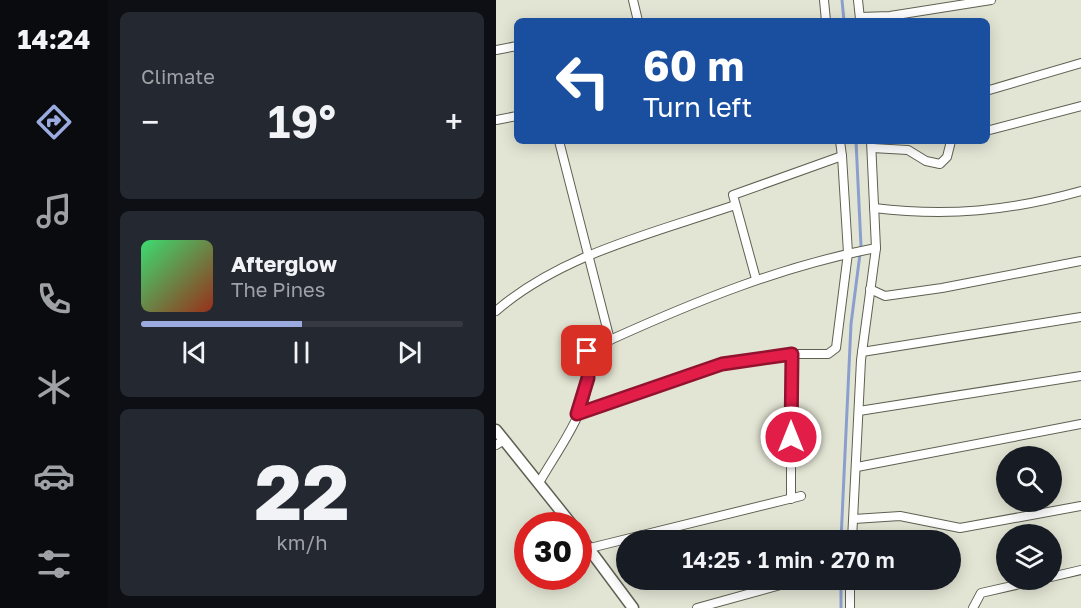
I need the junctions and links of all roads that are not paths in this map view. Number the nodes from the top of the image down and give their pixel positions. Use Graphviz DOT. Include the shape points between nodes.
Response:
graph roads {
  1 [pos="633,0"];
  2 [pos="824,0"];
  3 [pos="858,0"];
  4 [pos="988,0"];
  5 [pos="637,18"];
  6 [pos="826,18"];
  7 [pos="860,18"];
  8 [pos="870,18"];
  9 [pos="514,47"];
  10 [pos="496,50"];
  11 [pos="1081,63"];
  12 [pos="990,90"];
  13 [pos="1081,106"];
  14 [pos="514,117"];
  15 [pos="496,120"];
  16 [pos="990,130"];
  17 [pos="560,144"];
  18 [pos="840,144"];
  19 [pos="950,144"];
  20 [pos="871,145"];
  21 [pos="842,156"];
  22 [pos="1081,191"];
  23 [pos="735,204"];
  24 [pos="874,208"];
  25 [pos="872,249"];
  26 [pos="849,253"];
  27 [pos="588,256"];
  28 [pos="1081,261"];
  29 [pos="756,279"];
  30 [pos="870,289"];
  31 [pos="496,311"];
  32 [pos="1081,317"];
  33 [pos="610,340"];
  34 [pos="862,352"];
  35 [pos="792,354"];
  36 [pos="1081,376"];
  37 [pos="859,411"];
  38 [pos="577,414"];
  39 [pos="1081,424"];
  40 [pos="496,430"];
  41 [pos="500,442"];
  42 [pos="857,467"];
  43 [pos="539,483"];
  44 [pos="801,496"];
  45 [pos="791,499"];
  46 [pos="1081,507"];
  47 [pos="562,512"];
  48 [pos="854,519"];
  49 [pos="853,530"];
  50 [pos="592,548"];
  51 [pos="592,551"];
  52 [pos="1081,570"];
  53 [pos="1062,574"];
  54 [pos="762,590"];
  55 [pos="850,590"];
  56 [pos="996,590"];
  57 [pos="633,608"];
  58 [pos="697,608"];
  59 [pos="850,608"];
  60 [pos="973,608"];
  1 -- 5 [label="street"];
  2 -- 6 [label="street"];
  3 -- 7 [label="street"];
  4 -- 8 [label="street"];
  9 -- 10 [label="street"];
  11 -- 12 [label="street"];
  13 -- 16 [label="street"];
  14 -- 15 [label="street"];
  17 -- 27 [label="street"];
  18 -- 21 [label="street"];
  19 -- 20 [label="street" via="947,157 940,164 908,150"];
  20 -- 24 [label="street"];
  21 -- 23 [label="street" via="733,195"];
  21 -- 26 [label="street"];
  22 -- 24 [label="street" via="985,212"];
  23 -- 27 [label="street"];
  23 -- 29 [label="street"];
  24 -- 25 [label="street"];
  25 -- 26 [label="street"];
  25 -- 30 [label="street"];
  26 -- 29 [label="street"];
  26 -- 35 [label="street" via="835,351"];
  27 -- 31 [label="street" via="539,279"];
  27 -- 33 [label="street"];
  28 -- 30 [label="street" via="931,290 885,296"];
  29 -- 33 [label="street"];
  30 -- 34 [label="street"];
  32 -- 34 [label="street"];
  33 -- 38 [label="street" via="587,351 588,378"];
  34 -- 37 [label="street"];
  35 -- 38 [label="street" via="722,364"];
  35 -- 45 [label="street"];
  36 -- 37 [label="street"];
  37 -- 42 [label="street"];
  38 -- 43 [label="street"];
  39 -- 42 [label="street"];
  40 -- 41 [label="main road"];
  41 -- 43 [label="main road"];
  42 -- 48 [label="street"];
  43 -- 47 [label="main road"];
  44 -- 45 [label="street"];
  45 -- 50 [label="street"];
  46 -- 48 [label="street" via="960,528 900,516"];
  48 -- 49 [label="street"];
  51 -- 57 [label="main road"];
  52 -- 53 [label="street"];
  54 -- 58 [label="street"];
  55 -- 59 [label="street"];
  56 -- 60 [label="street" via="981,593"];
}
